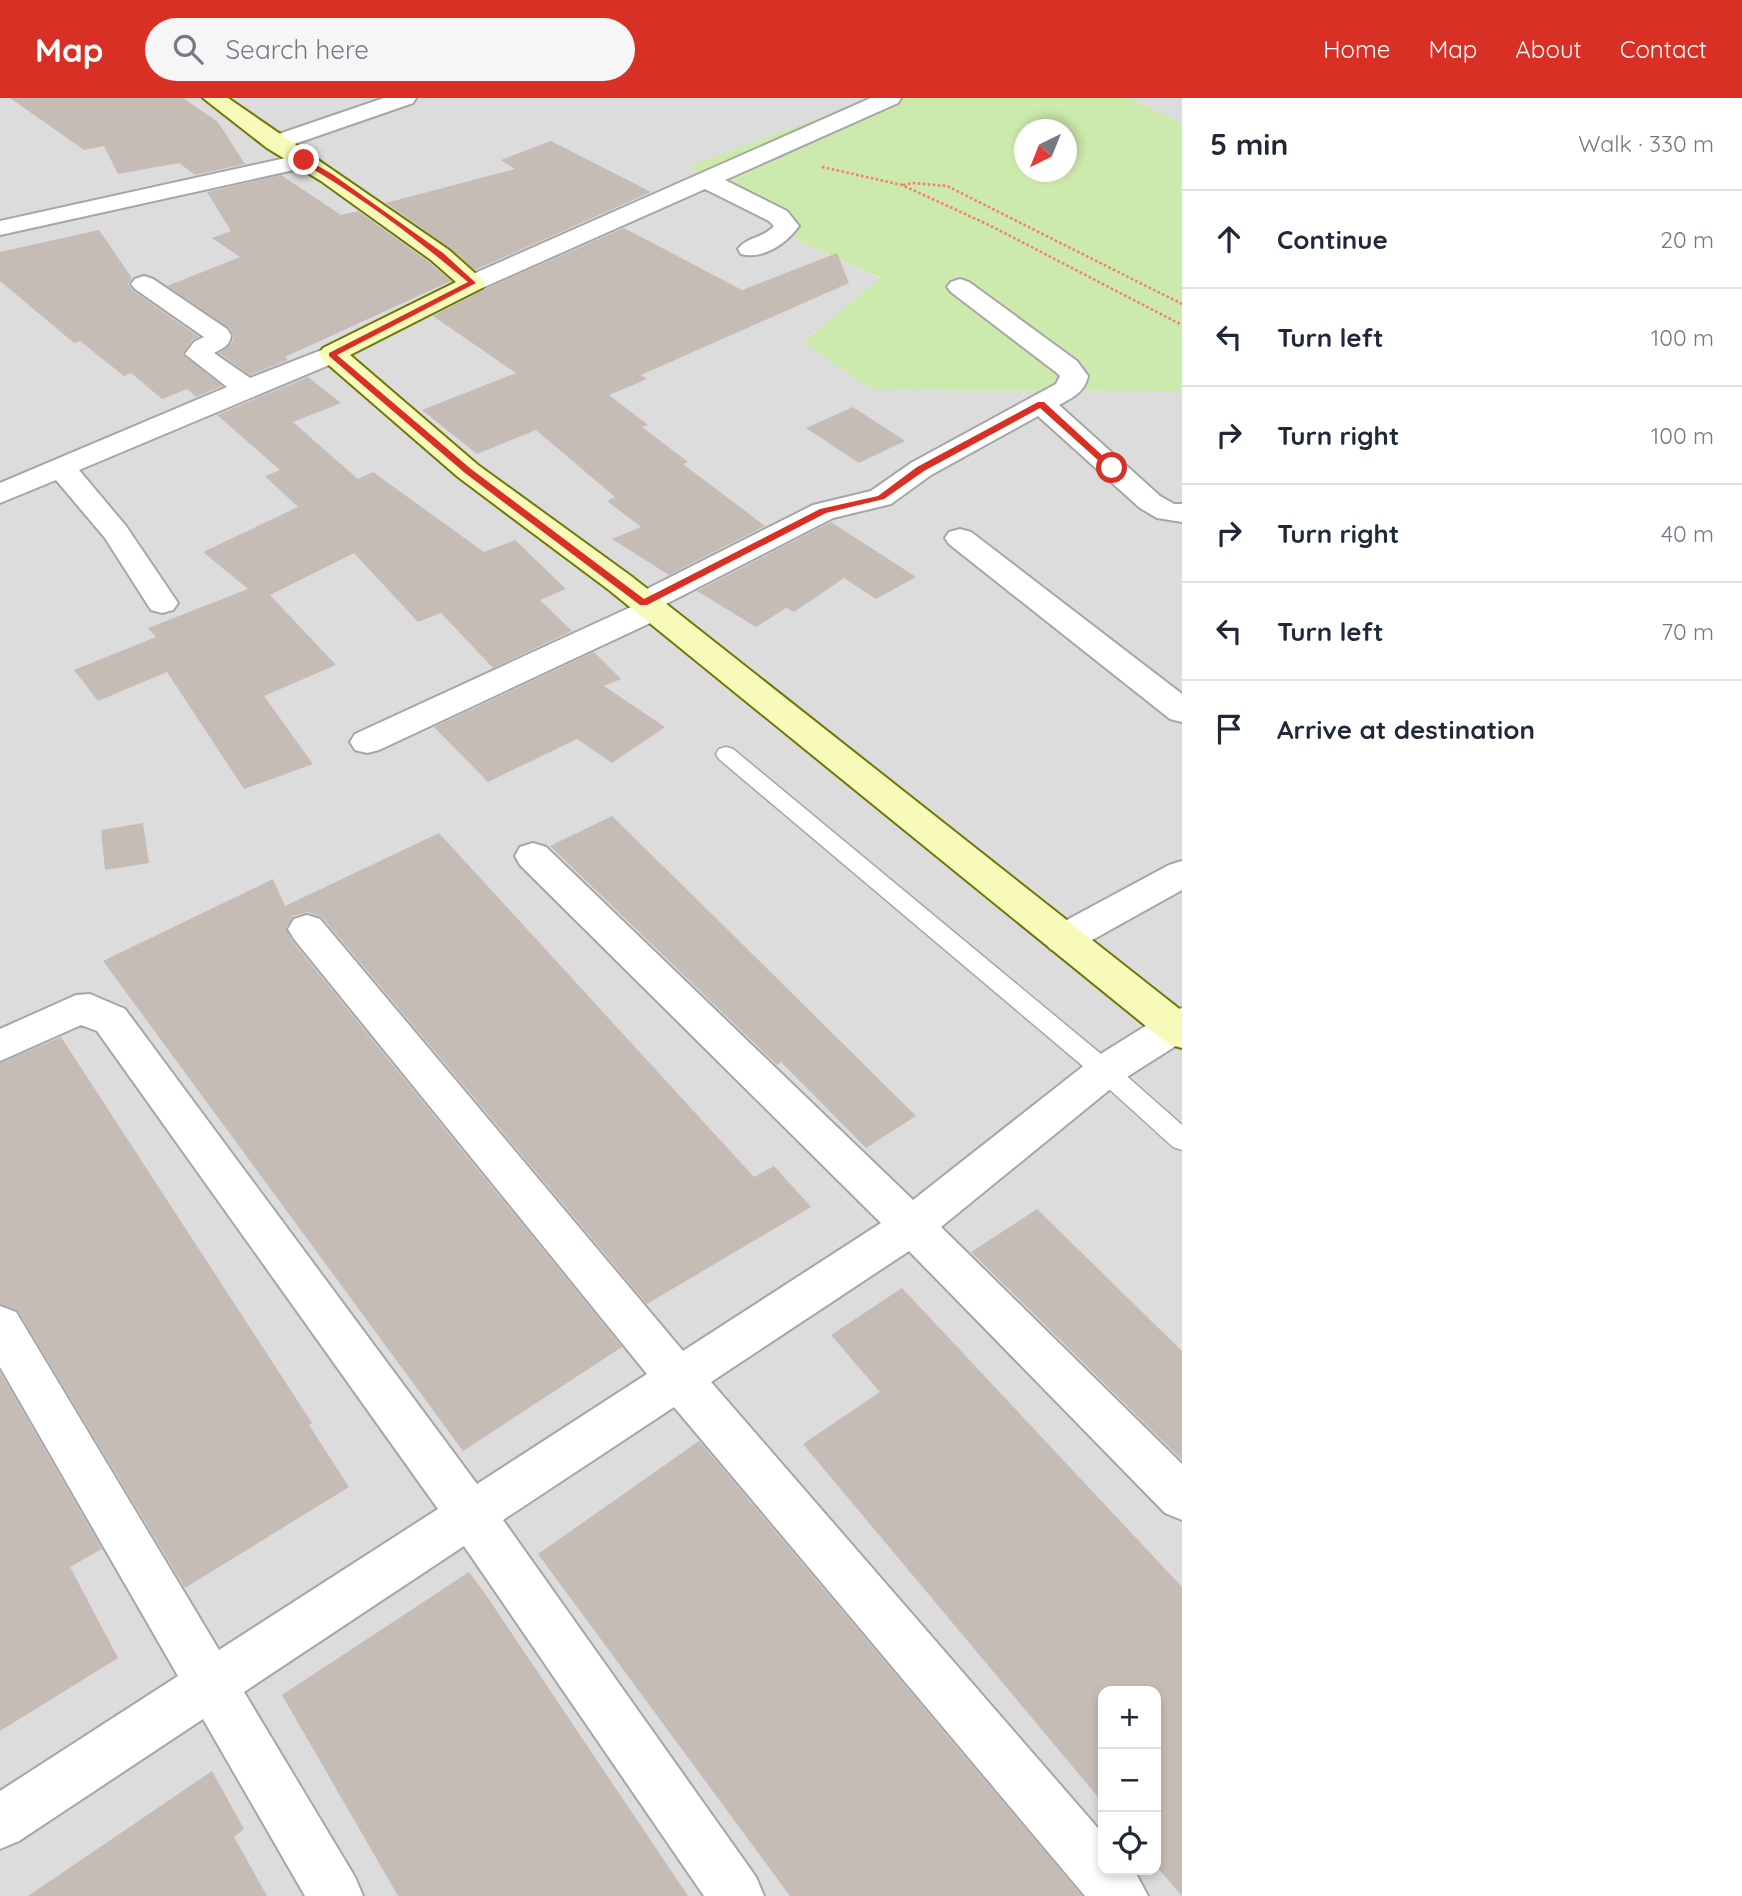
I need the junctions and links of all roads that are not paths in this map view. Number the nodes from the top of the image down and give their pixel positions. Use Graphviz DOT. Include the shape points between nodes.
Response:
graph roads {
  1 [pos="215,98"];
  2 [pos="405,98"];
  3 [pos="890,98"];
  4 [pos="275,143"];
  5 [pos="304,160"];
  6 [pos="704,180"];
  7 [pos="0,228"];
  8 [pos="750,249"];
  9 [pos="472,283"];
  10 [pos="144,284"];
  11 [pos="960,287"];
  12 [pos="332,354"];
  13 [pos="248,389"];
  14 [pos="1041,404"];
  15 [pos="61,468"];
  16 [pos="0,495"];
  17 [pos="1182,513"];
  18 [pos="960,538"];
  19 [pos="162,603"];
  20 [pos="648,606"];
  21 [pos="1182,711"];
  22 [pos="368,742"];
  23 [pos="726,754"];
  24 [pos="533,856"];
  25 [pos="1182,874"];
  26 [pos="307,929"];
  27 [pos="1063,939"];
  28 [pos="1180,1028"];
  29 [pos="0,1046"];
  30 [pos="1105,1071"];
  31 [pos="1182,1140"];
  32 [pos="912,1226"];
  33 [pos="0,1326"];
  34 [pos="678,1378"];
  35 [pos="1182,1497"];
  36 [pos="470,1514"];
  37 [pos="210,1682"];
  38 [pos="0,1822"];
  39 [pos="336,1896"];
  40 [pos="737,1896"];
  41 [pos="1121,1896"];
  1 -- 4 [label="street"];
  2 -- 4 [label="street"];
  3 -- 6 [label="street"];
  4 -- 5 [label="street"];
  5 -- 7 [label="street"];
  5 -- 9 [label="street" via="429,247"];
  6 -- 8 [label="street" via="778,216 787,226 778,237"];
  6 -- 9 [label="street"];
  9 -- 12 [label="street"];
  10 -- 13 [label="street" via="218,335 217,341 198,354"];
  11 -- 14 [label="street" via="1074,376 1066,390"];
  12 -- 13 [label="street"];
  12 -- 20 [label="street" via="468,471"];
  13 -- 15 [label="street"];
  14 -- 17 [label="street" via="1150,502 1167,512"];
  14 -- 20 [label="street" via="920,469 881,498 823,511"];
  15 -- 16 [label="street"];
  15 -- 19 [label="street" via="121,537"];
  18 -- 21 [label="street"];
  20 -- 22 [label="street"];
  20 -- 27 [label="street"];
  23 -- 30 [label="lane"];
  24 -- 32 [label="street"];
  25 -- 27 [label="street"];
  26 -- 34 [label="street"];
  27 -- 28 [label="street"];
  28 -- 30 [label="street"];
  29 -- 36 [label="street" via="76,1010 90,1009 111,1020"];
  30 -- 31 [label="lane"];
  30 -- 32 [label="street"];
  32 -- 34 [label="street"];
  32 -- 35 [label="street"];
  33 -- 37 [label="street"];
  34 -- 36 [label="street"];
  34 -- 41 [label="street"];
  36 -- 37 [label="street"];
  36 -- 40 [label="street"];
  37 -- 38 [label="street"];
  37 -- 39 [label="street"];
}
